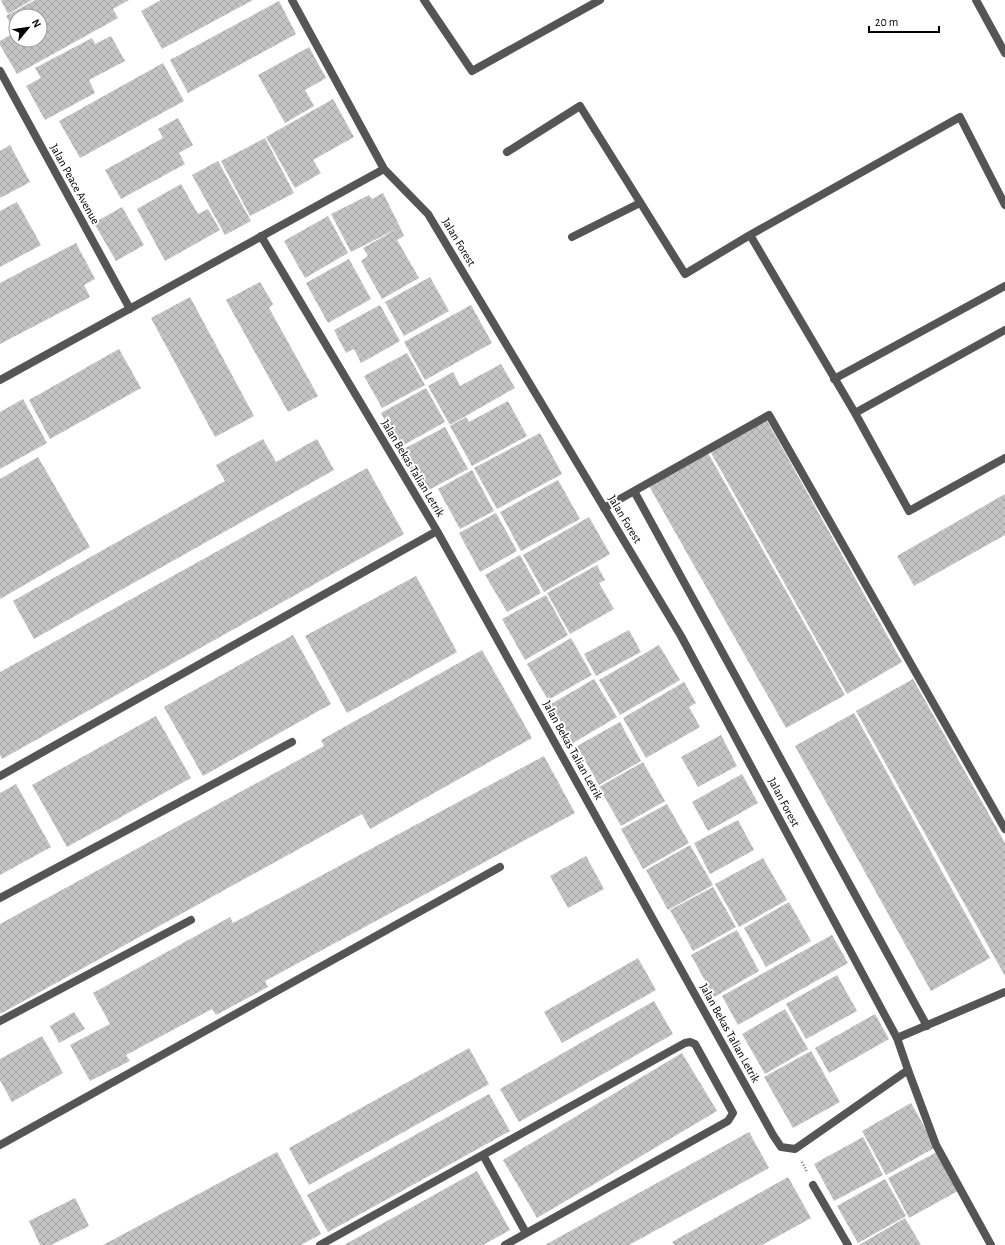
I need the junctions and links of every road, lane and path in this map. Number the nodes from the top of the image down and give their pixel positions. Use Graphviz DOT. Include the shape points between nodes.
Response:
graph roads {
  1 [pos="292,0"];
  2 [pos="424,0"];
  3 [pos="600,0"];
  4 [pos="976,0"];
  5 [pos="1002,42"];
  6 [pos="1005,53"];
  7 [pos="0,71"];
  8 [pos="507,152"];
  9 [pos="384,169"];
  10 [pos="640,203"];
  11 [pos="1005,205"];
  12 [pos="750,235"];
  13 [pos="261,236"];
  14 [pos="572,237"];
  15 [pos="1005,286"];
  16 [pos="130,309"];
  17 [pos="1005,330"];
  18 [pos="834,379"];
  19 [pos="0,380"];
  20 [pos="855,413"];
  21 [pos="1005,458"];
  22 [pos="634,492"];
  23 [pos="604,508"];
  24 [pos="437,531"];
  25 [pos="292,742"];
  26 [pos="0,776"];
  27 [pos="1005,829"];
  28 [pos="500,867"];
  29 [pos="0,898"];
  30 [pos="191,920"];
  31 [pos="1005,992"];
  32 [pos="0,1021"];
  33 [pos="927,1026"];
  34 [pos="897,1038"];
  35 [pos="908,1070"];
  36 [pos="0,1145"];
  37 [pos="795,1149"];
  38 [pos="483,1155"];
  39 [pos="813,1185"];
  40 [pos="526,1233"];
  41 [pos="320,1245"];
  42 [pos="505,1245"];
  43 [pos="848,1245"];
  44 [pos="991,1245"];
  1 -- 9 [label="street, Jalan Forest"];
  2 -- 3 [label="street" via="472,71"];
  4 -- 5 [label="street"];
  5 -- 6 [label="street"];
  7 -- 16 [label="street, Jalan Peace Avenue"];
  8 -- 10 [label="street" via="580,106"];
  9 -- 13 [label="street"];
  9 -- 23 [label="street, Jalan Forest" via="428,214"];
  10 -- 12 [label="street" via="685,274"];
  10 -- 14 [label="street"];
  11 -- 12 [label="street" via="960,117"];
  12 -- 18 [label="street"];
  13 -- 16 [label="street"];
  13 -- 24 [label="street, Jalan Bekas Talian Letrik"];
  15 -- 18 [label="street"];
  16 -- 19 [label="street"];
  17 -- 20 [label="street"];
  18 -- 20 [label="street"];
  20 -- 21 [label="street" via="909,511"];
  22 -- 23 [label="street"];
  22 -- 27 [label="street" via="769,415"];
  22 -- 33 [label="street"];
  23 -- 34 [label="street, Jalan Forest" via="681,636"];
  24 -- 26 [label="street"];
  24 -- 37 [label="street, Jalan Bekas Talian Letrik" via="773,1135 781,1147"];
  25 -- 29 [label="street"];
  28 -- 36 [label="street"];
  30 -- 32 [label="street"];
  31 -- 33 [label="street"];
  33 -- 34 [label="street"];
  34 -- 35 [label="street, Jalan Forest"];
  35 -- 37 [label="street"];
  35 -- 44 [label="street, Jalan Forest" via="936,1145"];
  37 -- 39 [label="path"];
  38 -- 40 [label="street"];
  38 -- 40 [label="street" via="685,1042 695,1044 733,1113 728,1121"];
  38 -- 41 [label="street"];
  39 -- 43 [label="street"];
  40 -- 42 [label="street"];
}
